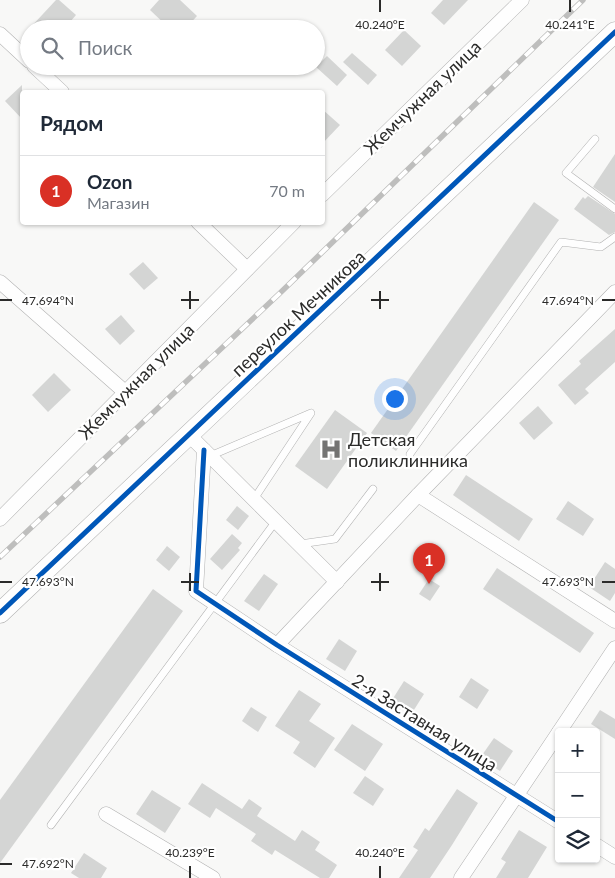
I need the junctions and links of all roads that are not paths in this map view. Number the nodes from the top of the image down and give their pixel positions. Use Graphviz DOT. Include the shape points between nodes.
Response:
graph roads {
  1 [pos="522,0"];
  2 [pos="615,32"];
  3 [pos="0,34"];
  4 [pos="20,53"];
  5 [pos="44,75"];
  6 [pos="60,90"];
  7 [pos="595,139"];
  8 [pos="325,192"];
  9 [pos="615,209"];
  10 [pos="201,225"];
  11 [pos="291,225"];
  12 [pos="615,238"];
  13 [pos="246,269"];
  14 [pos="0,282"];
  15 [pos="615,292"];
  16 [pos="125,392"];
  17 [pos="189,435"];
  18 [pos="207,453"];
  19 [pos="410,454"];
  20 [pos="373,489"];
  21 [pos="418,495"];
  22 [pos="254,499"];
  23 [pos="0,519"];
  24 [pos="276,521"];
  25 [pos="299,544"];
  26 [pos="337,582"];
  27 [pos="214,603"];
  28 [pos="0,613"];
  29 [pos="615,621"];
  30 [pos="277,645"];
  31 [pos="615,648"];
  32 [pos="562,728"];
  33 [pos="555,738"];
  34 [pos="516,795"];
  35 [pos="106,814"];
  36 [pos="555,819"];
  37 [pos="50,826"];
  38 [pos="600,848"];
  39 [pos="615,857"];
  40 [pos="213,878"];
  41 [pos="461,878"];
  1 -- 8 [label="street, Жемчужная улица"];
  2 -- 17 [label="street, переулок Мечникова"];
  3 -- 4 [label="street"];
  5 -- 6 [label="street"];
  7 -- 9 [label="lane" via="566,173"];
  10 -- 13 [label="street"];
  11 -- 13 [label="street, Жемчужная улица"];
  12 -- 19 [label="lane" via="601,247 561,242"];
  13 -- 16 [label="street, Жемчужная улица"];
  14 -- 16 [label="street"];
  15 -- 21 [label="street"];
  16 -- 23 [label="street, Жемчужная улица"];
  17 -- 18 [label="street"];
  17 -- 28 [label="street, переулок Мечникова"];
  18 -- 22 [label="street"];
  18 -- 22 [label="lane" via="311,413"];
  18 -- 27 [label="street, 2-я Заставная улица" via="196,591"];
  20 -- 25 [label="lane" via="335,539"];
  21 -- 26 [label="street"];
  21 -- 29 [label="street"];
  22 -- 24 [label="street"];
  24 -- 25 [label="street"];
  24 -- 27 [label="lane"];
  25 -- 26 [label="street"];
  26 -- 30 [label="street"];
  27 -- 30 [label="street, 2-я Заставная улица"];
  27 -- 37 [label="lane"];
  30 -- 34 [label="street, 2-я Заставная улица"];
  31 -- 32 [label="street"];
  33 -- 34 [label="street"];
  34 -- 36 [label="street, 2-я Заставная улица"];
  34 -- 41 [label="street"];
  35 -- 40 [label="street"];
  38 -- 39 [label="street"];
}
